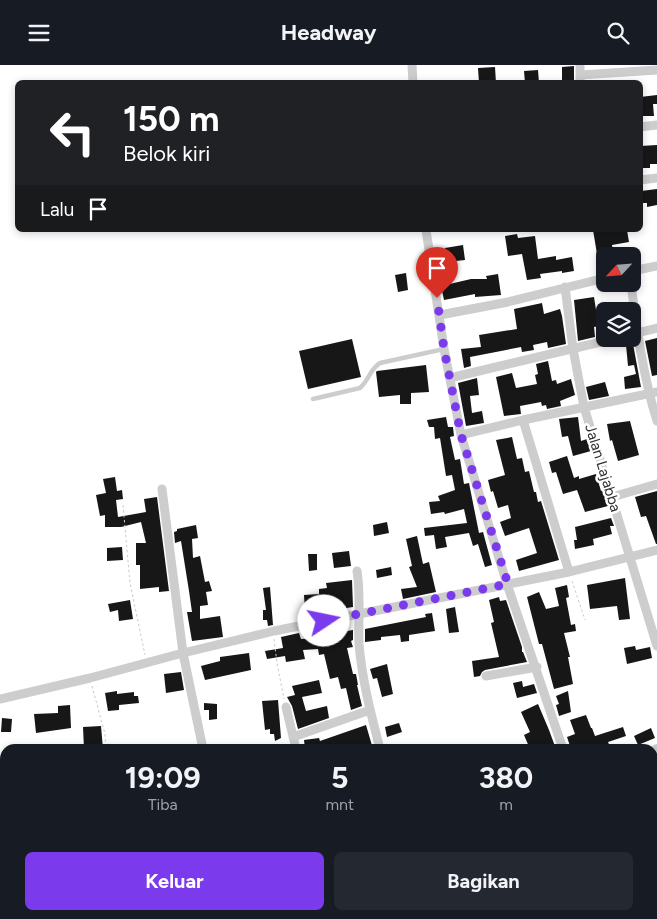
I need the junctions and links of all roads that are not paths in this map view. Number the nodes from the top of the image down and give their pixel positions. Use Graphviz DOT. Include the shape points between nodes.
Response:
graph roads {
  1 [pos="412,65"];
  2 [pos="418,65"];
  3 [pos="580,65"];
  4 [pos="657,70"];
  5 [pos="580,79"];
  6 [pos="413,80"];
  7 [pos="657,125"];
  8 [pos="643,127"];
  9 [pos="657,178"];
  10 [pos="643,180"];
  11 [pos="426,232"];
  12 [pos="657,266"];
  13 [pos="641,269"];
  14 [pos="596,280"];
  15 [pos="565,287"];
  16 [pos="440,315"];
  17 [pos="657,328"];
  18 [pos="641,332"];
  19 [pos="596,343"];
  20 [pos="639,347"];
  21 [pos="444,349"];
  22 [pos="573,349"];
  23 [pos="450,378"];
  24 [pos="653,393"];
  25 [pos="313,399"];
  26 [pos="584,407"];
  27 [pos="523,420"];
  28 [pos="657,421"];
  29 [pos="461,435"];
  30 [pos="657,484"];
  31 [pos="162,489"];
  32 [pos="612,497"];
  33 [pos="657,550"];
  34 [pos="630,556"];
  35 [pos="358,571"];
  36 [pos="569,572"];
  37 [pos="508,584"];
  38 [pos="358,615"];
  39 [pos="657,646"];
  40 [pos="183,653"];
  41 [pos="537,667"];
  42 [pos="486,676"];
  43 [pos="0,699"];
  44 [pos="286,707"];
  45 [pos="370,710"];
  46 [pos="293,737"];
  47 [pos="201,744"];
  48 [pos="295,744"];
  49 [pos="379,744"];
  50 [pos="562,744"];
  1 -- 2 [label="street"];
  1 -- 6 [label="street"];
  3 -- 5 [label="street"];
  4 -- 5 [label="street"];
  7 -- 8 [label="street"];
  9 -- 10 [label="street"];
  11 -- 16 [label="street"];
  12 -- 13 [label="street"];
  14 -- 15 [label="street"];
  15 -- 16 [label="street"];
  15 -- 22 [label="street, Jalan Lajabba"];
  16 -- 21 [label="street"];
  17 -- 18 [label="street"];
  19 -- 22 [label="street"];
  20 -- 24 [label="street"];
  21 -- 23 [label="street"];
  21 -- 25 [label="lane" via="380,363 374,366 366,384 360,388"];
  22 -- 23 [label="street"];
  22 -- 26 [label="street, Jalan Lajabba"];
  23 -- 29 [label="street"];
  24 -- 26 [label="street"];
  24 -- 28 [label="street"];
  26 -- 27 [label="street"];
  26 -- 32 [label="street, Jalan Lajabba"];
  27 -- 29 [label="street"];
  27 -- 36 [label="street"];
  29 -- 37 [label="street"];
  30 -- 32 [label="street"];
  31 -- 40 [label="street"];
  32 -- 34 [label="street, Jalan Lajabba"];
  33 -- 34 [label="street"];
  34 -- 36 [label="street"];
  34 -- 39 [label="street, Jalan Lajabba"];
  35 -- 38 [label="street"];
  36 -- 37 [label="street"];
  37 -- 38 [label="street"];
  37 -- 41 [label="street"];
  38 -- 40 [label="street"];
  38 -- 45 [label="street" via="362,672"];
  40 -- 43 [label="street"];
  40 -- 47 [label="street"];
  41 -- 42 [label="street"];
  41 -- 50 [label="street"];
  44 -- 46 [label="street"];
  45 -- 46 [label="street"];
  45 -- 49 [label="street"];
  46 -- 48 [label="street"];
}
